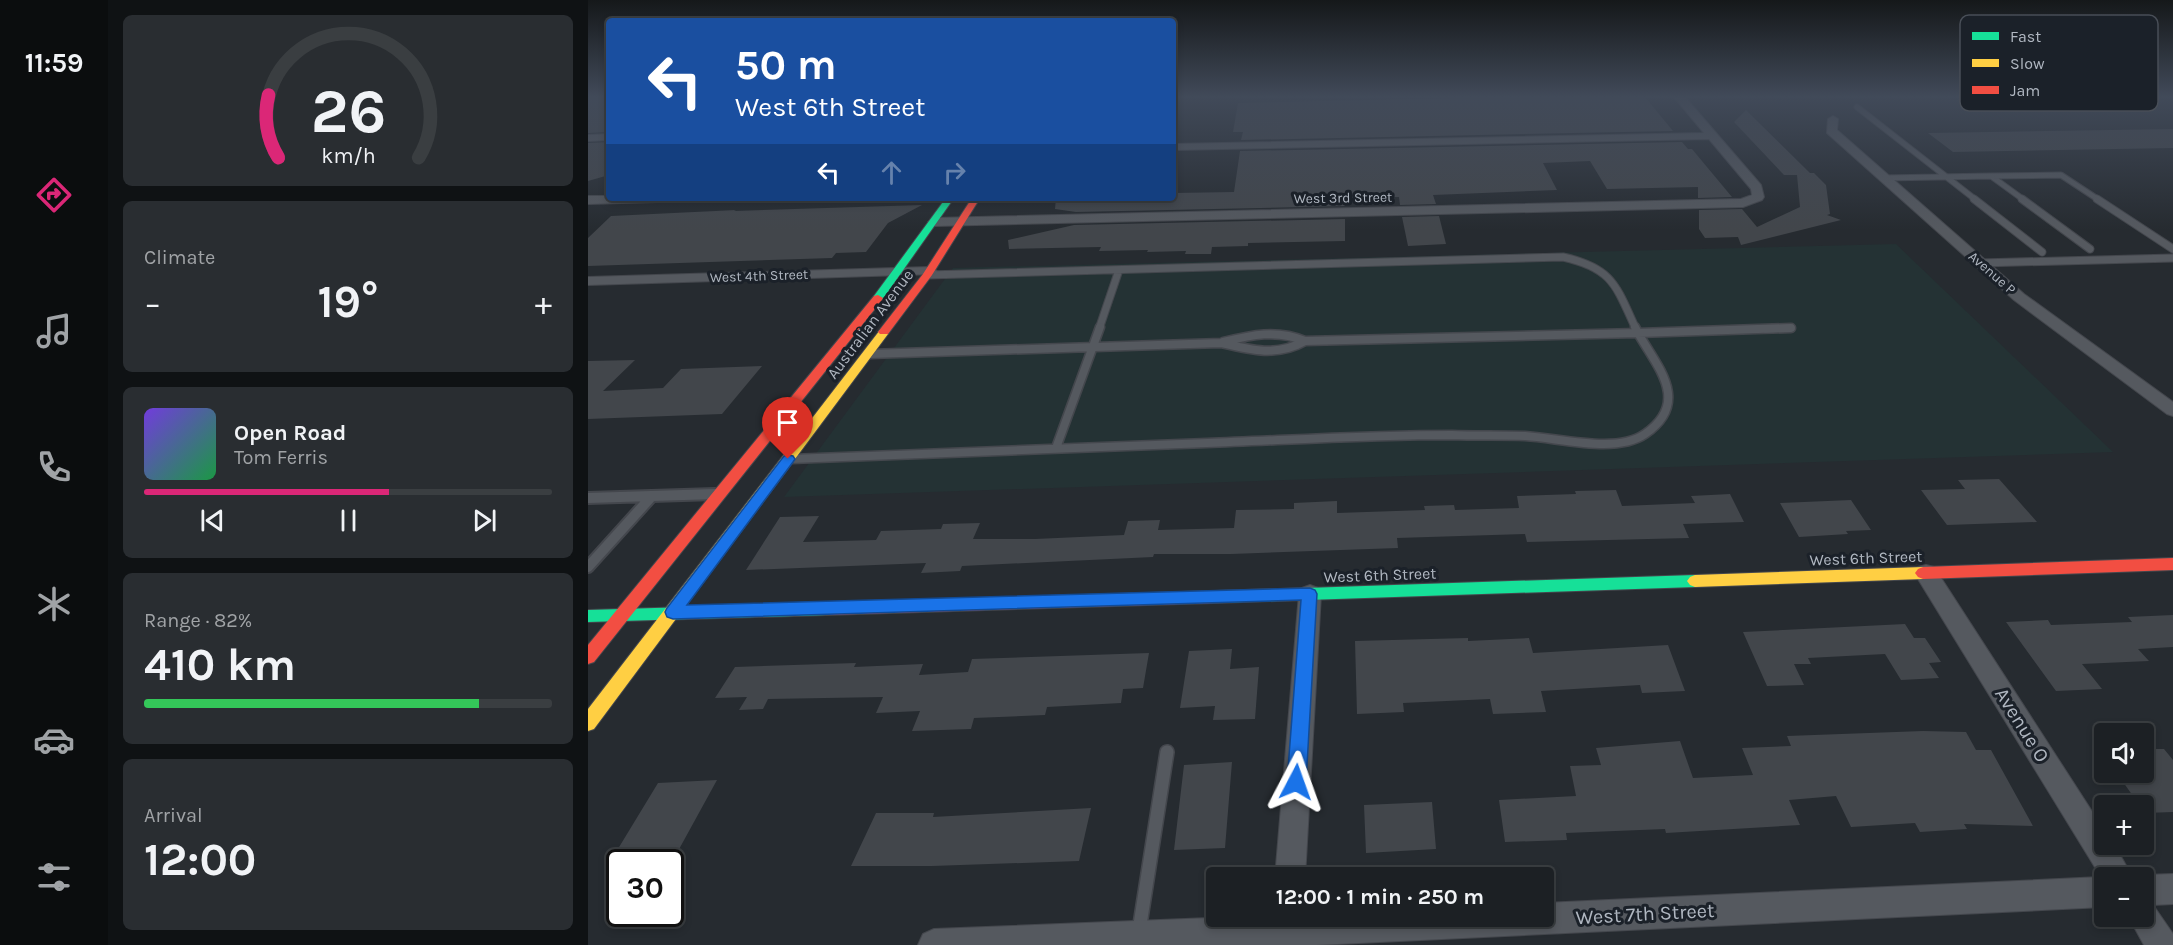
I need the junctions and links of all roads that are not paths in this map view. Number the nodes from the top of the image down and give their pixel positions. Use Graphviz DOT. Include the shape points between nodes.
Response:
graph roads {
  1 [pos="1462,141"];
  2 [pos="1716,141"];
  3 [pos="1842,141"];
  4 [pos="1901,141"];
  5 [pos="1176,147"];
  6 [pos="1991,176"];
  7 [pos="1947,177"];
  8 [pos="1884,178"];
  9 [pos="606,192"];
  10 [pos="608,201"];
  11 [pos="948,201"];
  12 [pos="974,201"];
  13 [pos="591,202"];
  14 [pos="963,221"];
  15 [pos="935,222"];
  16 [pos="2090,249"];
  17 [pos="2173,249"];
  18 [pos="2042,252"];
  19 [pos="2173,258"];
  20 [pos="1980,263"];
  21 [pos="1119,270"];
  22 [pos="899,272"];
  23 [pos="929,273"];
  24 [pos="588,281"];
  25 [pos="1791,328"];
  26 [pos="1638,333"];
  27 [pos="1305,341"];
  28 [pos="1221,343"];
  29 [pos="1093,348"];
  30 [pos="868,354"];
  31 [pos="2173,410"];
  32 [pos="1056,448"];
  33 [pos="788,459"];
  34 [pos="720,494"];
  35 [pos="652,496"];
  36 [pos="588,498"];
  37 [pos="2173,564"];
  38 [pos="588,567"];
  39 [pos="1926,573"];
  40 [pos="1310,594"];
  41 [pos="673,612"];
  42 [pos="623,614"];
  43 [pos="588,616"];
  44 [pos="588,657"];
  45 [pos="588,723"];
  46 [pos="1167,752"];
  47 [pos="1291,867"];
  48 [pos="2111,867"];
  49 [pos="2173,889"];
  50 [pos="2154,890"];
  51 [pos="2094,892"];
  52 [pos="2150,927"];
  53 [pos="1286,931"];
  54 [pos="1138,937"];
  55 [pos="934,945"];
  56 [pos="2162,945"];
  1 -- 5 [label="street"];
  2 -- 14 [label="street, West 3rd Street" via="1757,188 1758,197 1752,201"];
  3 -- 8 [label="street, Avenue P"];
  4 -- 7 [label="lane"];
  6 -- 7 [label="lane"];
  6 -- 16 [label="lane"];
  6 -- 17 [label="lane" via="2061,175"];
  7 -- 8 [label="lane"];
  7 -- 18 [label="lane"];
  8 -- 20 [label="street, Avenue P"];
  9 -- 13 [label="street"];
  10 -- 13 [label="street"];
  11 -- 15 [label="main road, Australian Avenue"];
  12 -- 14 [label="main road, Australian Avenue"];
  14 -- 15 [label="street, West 3rd Street"];
  14 -- 23 [label="main road, Australian Avenue"];
  15 -- 22 [label="main road, Australian Avenue"];
  19 -- 20 [label="lane"];
  20 -- 31 [label="street, Avenue P" via="2058,328"];
  21 -- 23 [label="lane"];
  21 -- 26 [label="lane" via="1563,257 1597,266 1611,278"];
  21 -- 29 [label="lane"];
  22 -- 23 [label="street, West 4th Street"];
  22 -- 24 [label="street, West 4th Street"];
  22 -- 34 [label="main road, Australian Avenue"];
  23 -- 30 [label="main road, Australian Avenue"];
  25 -- 26 [label="lane"];
  26 -- 27 [label="lane"];
  26 -- 32 [label="lane" via="1665,381 1670,399 1658,423 1644,435 1624,443 1525,436 1418,435"];
  27 -- 28 [label="lane" via="1294,335 1262,333"];
  27 -- 28 [label="lane" via="1281,352"];
  28 -- 29 [label="lane"];
  29 -- 30 [label="lane"];
  29 -- 32 [label="lane"];
  30 -- 33 [label="main road, Australian Avenue"];
  32 -- 33 [label="lane"];
  33 -- 41 [label="main road, Australian Avenue"];
  34 -- 35 [label="lane"];
  34 -- 42 [label="main road, Australian Avenue"];
  35 -- 36 [label="lane"];
  35 -- 38 [label="lane"];
  37 -- 39 [label="main road, West 6th Street"];
  39 -- 40 [label="main road, West 6th Street"];
  39 -- 48 [label="street, Avenue O"];
  40 -- 41 [label="main road, West 6th Street"];
  40 -- 47 [label="street"];
  41 -- 42 [label="main road, West 6th Street"];
  41 -- 45 [label="main road, Australian Avenue"];
  42 -- 43 [label="main road, West 6th Street"];
  42 -- 44 [label="main road, Australian Avenue"];
  46 -- 54 [label="lane"];
  49 -- 50 [label="street"];
  51 -- 53 [label="street, West 7th Street"];
  52 -- 56 [label="street"];
  53 -- 54 [label="street, West 7th Street"];
  54 -- 55 [label="street, West 7th Street"];
}
